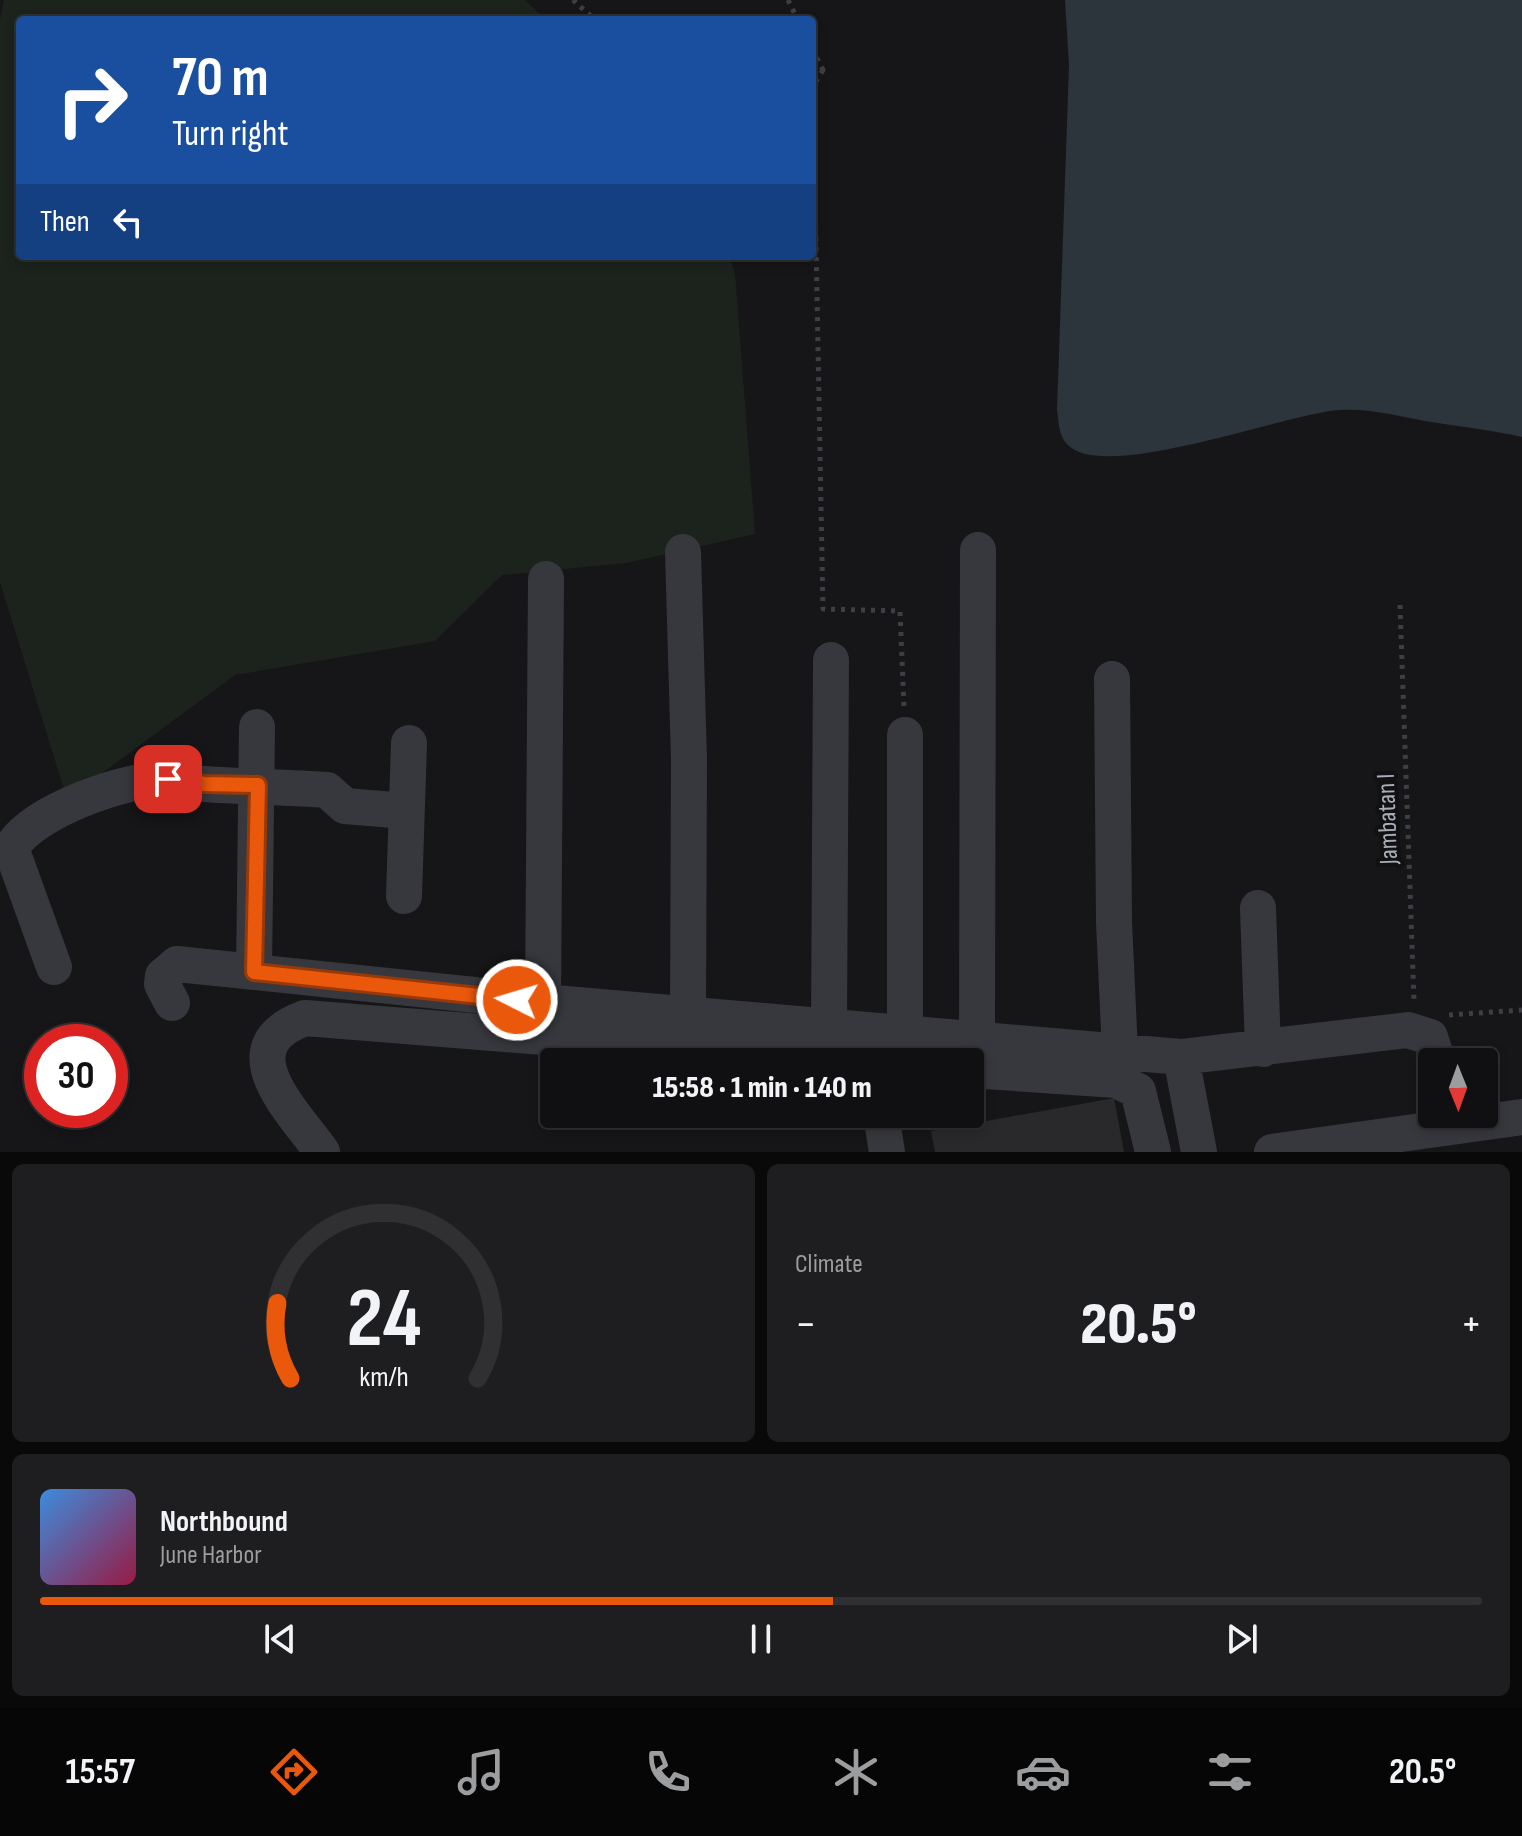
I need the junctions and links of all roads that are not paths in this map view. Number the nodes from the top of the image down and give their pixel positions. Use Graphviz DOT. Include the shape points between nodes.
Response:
graph roads {
  1 [pos="978,550"];
  2 [pos="683,552"];
  3 [pos="546,579"];
  4 [pos="831,660"];
  5 [pos="1112,679"];
  6 [pos="257,727"];
  7 [pos="905,735"];
  8 [pos="409,743"];
  9 [pos="258,785"];
  10 [pos="406,811"];
  11 [pos="6,850"];
  12 [pos="404,896"];
  13 [pos="1258,908"];
  14 [pos="54,967"];
  15 [pos="254,972"];
  16 [pos="543,1002"];
  17 [pos="172,1003"];
  18 [pos="688,1015"];
  19 [pos="829,1028"];
  20 [pos="905,1035"];
  21 [pos="1426,1043"];
  22 [pos="680,1048"];
  23 [pos="950,1048"];
  24 [pos="974,1048"];
  25 [pos="1263,1049"];
  26 [pos="1120,1052"];
  27 [pos="984,1055"];
  28 [pos="984,1057"];
  29 [pos="1181,1057"];
  30 [pos="1522,1117"];
  31 [pos="883,1128"];
  32 [pos="1449,1131"];
  33 [pos="322,1152"];
  34 [pos="887,1152"];
  35 [pos="1153,1152"];
  36 [pos="1199,1152"];
  37 [pos="1272,1152"];
  1 -- 24 [label="street"];
  2 -- 18 [label="street"];
  3 -- 16 [label="street"];
  4 -- 19 [label="street"];
  5 -- 26 [label="street"];
  6 -- 9 [label="street"];
  7 -- 20 [label="street"];
  8 -- 10 [label="street"];
  9 -- 10 [label="street" via="327,790 345,806"];
  9 -- 11 [label="street" via="168,779 131,783 39,820"];
  9 -- 15 [label="street"];
  10 -- 12 [label="street"];
  11 -- 14 [label="street"];
  13 -- 25 [label="street"];
  15 -- 16 [label="street"];
  15 -- 17 [label="street" via="177,964 163,976"];
  16 -- 18 [label="street"];
  18 -- 19 [label="street"];
  19 -- 20 [label="street"];
  20 -- 23 [label="street"];
  21 -- 25 [label="street"];
  22 -- 33 [label="street" via="305,1018 273,1037 268,1076"];
  25 -- 29 [label="street"];
  26 -- 27 [label="street"];
  26 -- 29 [label="street"];
  28 -- 35 [label="street" via="1116,1080 1138,1091"];
  29 -- 36 [label="street"];
  30 -- 32 [label="street"];
  31 -- 34 [label="street"];
  32 -- 37 [label="street"];
}
